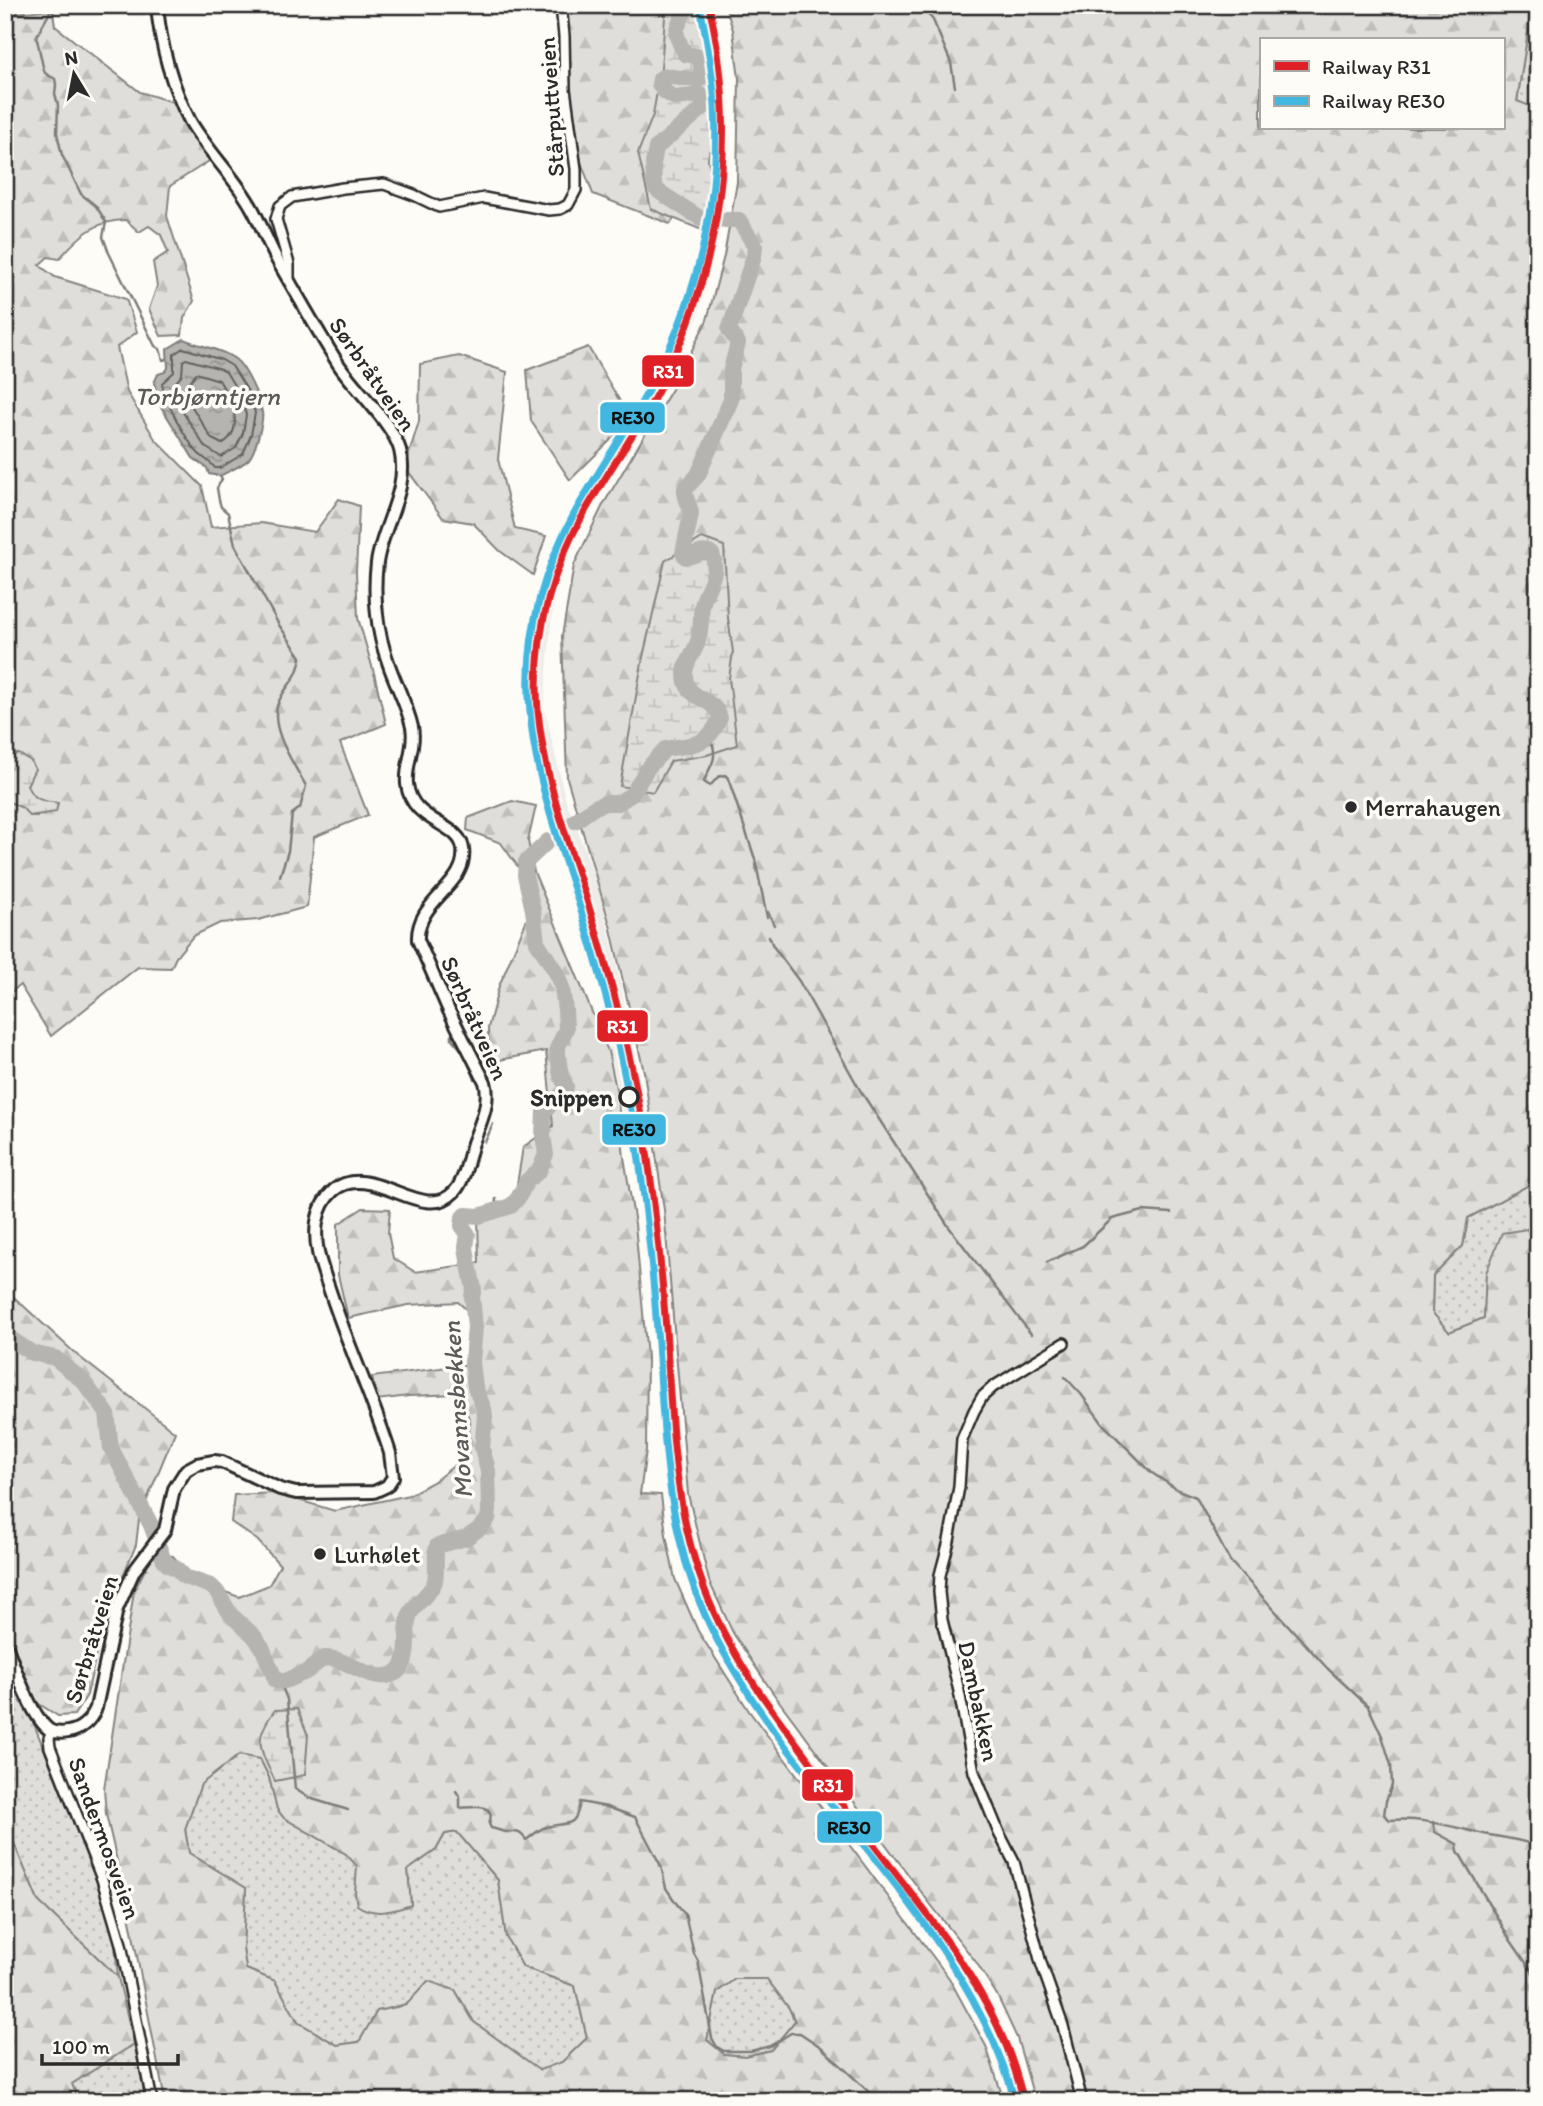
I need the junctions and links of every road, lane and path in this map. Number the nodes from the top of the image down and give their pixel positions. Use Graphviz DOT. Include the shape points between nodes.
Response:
graph roads {
  1 [pos="157,5"];
  2 [pos="561,5"];
  3 [pos="289,279"];
  4 [pos="1064,1343"];
  5 [pos="5,1642"];
  6 [pos="52,1731"];
  7 [pos="152,2101"];
  8 [pos="1082,2101"];
  1 -- 3 [label="street, Sørbråtveien" via="184,109 252,208"];
  2 -- 3 [label="street, Stårputtveien" via="565,89 576,169 575,195 568,205 549,210 484,198 439,207 384,184 292,197 280,206 276,219"];
  3 -- 6 [label="street, Sørbråtveien" via="341,368 389,427 401,451 402,480 377,566 380,630 412,727 410,796 420,811 459,837 464,852 460,868 422,917 418,940 488,1094 460,1181 451,1195 437,1201 420,1200 357,1181 331,1193 318,1218 321,1263 390,1453 394,1471 387,1486 374,1492 296,1493 222,1462 191,1467 178,1480 167,1525 134,1570 117,1609 93,1715 75,1730"];
  4 -- 8 [label="street, Dambakken" via="993,1387 974,1411 962,1439 959,1487 939,1592 974,1772 1014,1861"];
  5 -- 6 [label="street, Sandermosveien" via="31,1704"];
  6 -- 7 [label="street, Sandermosveien" via="50,1747 102,1879 121,1944"];
}
